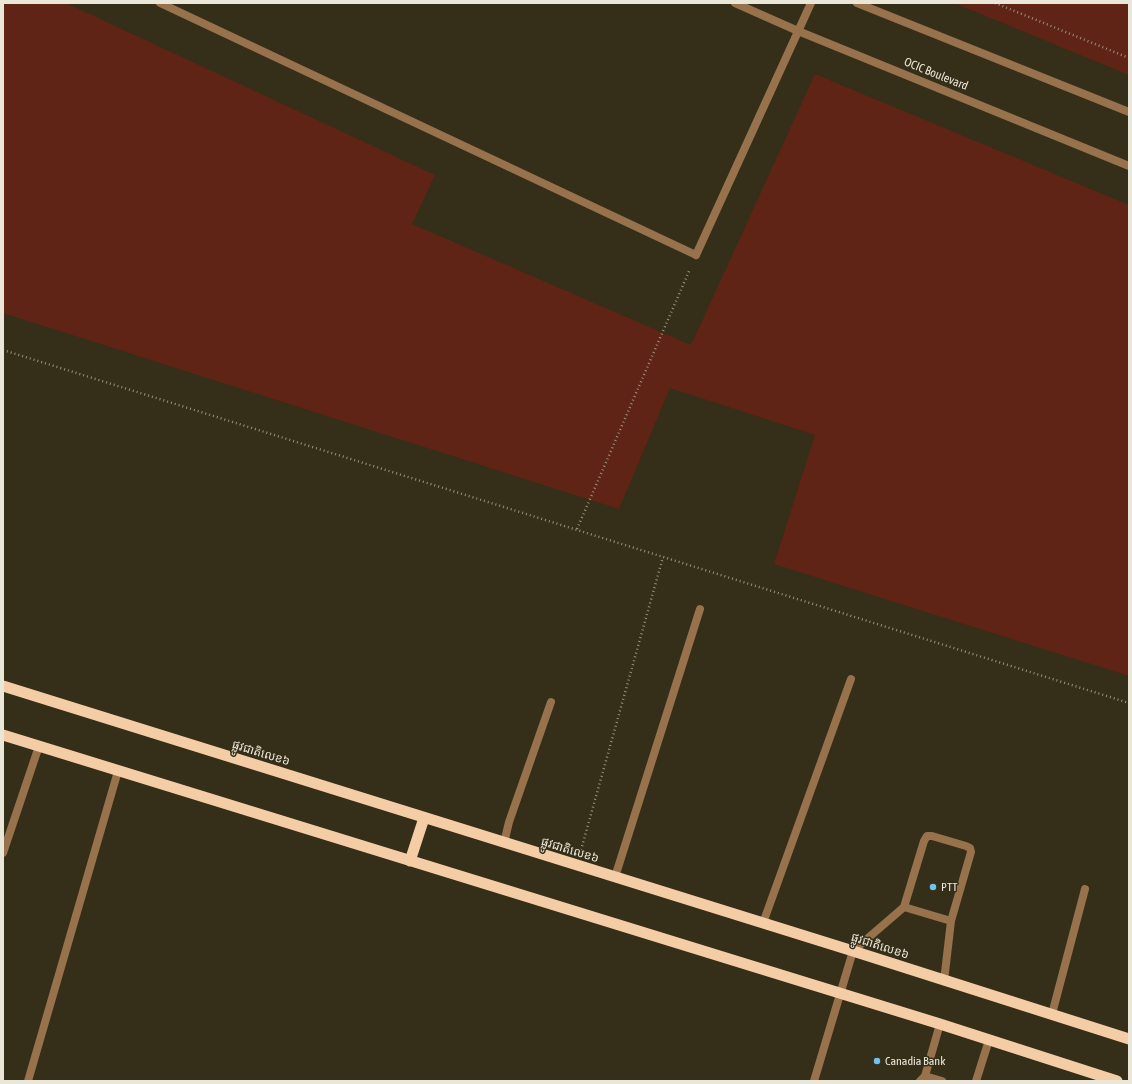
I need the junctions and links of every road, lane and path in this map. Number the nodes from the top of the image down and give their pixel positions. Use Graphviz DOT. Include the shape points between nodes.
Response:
graph roads {
  1 [pos="160,3"];
  2 [pos="734,3"];
  3 [pos="811,3"];
  4 [pos="857,3"];
  5 [pos="995,3"];
  6 [pos="798,32"];
  7 [pos="1129,58"];
  8 [pos="1129,112"];
  9 [pos="1129,166"];
  10 [pos="696,255"];
  11 [pos="3,350"];
  12 [pos="577,529"];
  13 [pos="663,556"];
  14 [pos="700,609"];
  15 [pos="851,679"];
  16 [pos="3,686"];
  17 [pos="551,702"];
  18 [pos="1129,703"];
  19 [pos="3,735"];
  20 [pos="39,746"];
  21 [pos="118,771"];
  22 [pos="424,818"];
  23 [pos="504,843"];
  24 [pos="3,853"];
  25 [pos="410,861"];
  26 [pos="576,866"];
  27 [pos="615,878"];
  28 [pos="1085,889"];
  29 [pos="904,908"];
  30 [pos="951,921"];
  31 [pos="763,923"];
  32 [pos="853,951"];
  33 [pos="944,981"];
  34 [pos="840,993"];
  35 [pos="1052,1014"];
  36 [pos="940,1024"];
  37 [pos="1129,1039"];
  38 [pos="989,1040"];
  39 [pos="922,1078"];
  40 [pos="28,1081"];
  41 [pos="814,1081"];
  42 [pos="942,1081"];
  43 [pos="976,1081"];
  44 [pos="1117,1081"];
  1 -- 10 [label="street"];
  2 -- 6 [label="street, OCIC Boulevard"];
  3 -- 6 [label="street"];
  4 -- 8 [label="street"];
  5 -- 7 [label="path"];
  6 -- 9 [label="street, OCIC Boulevard"];
  6 -- 10 [label="street"];
  10 -- 12 [label="path"];
  11 -- 12 [label="path"];
  12 -- 13 [label="path"];
  13 -- 18 [label="path"];
  13 -- 26 [label="path"];
  14 -- 27 [label="street"];
  15 -- 31 [label="street"];
  16 -- 22 [label="highway, ផ្លូវជាតិលេខ៦"];
  17 -- 23 [label="street"];
  19 -- 20 [label="highway"];
  20 -- 21 [label="highway"];
  20 -- 24 [label="street"];
  21 -- 25 [label="highway"];
  21 -- 40 [label="street"];
  22 -- 23 [label="highway, ផ្លូវជាតិលេខ៦"];
  22 -- 25 [label="highway"];
  23 -- 26 [label="highway, ផ្លូវជាតិលេខ៦"];
  25 -- 34 [label="highway"];
  26 -- 27 [label="highway, ផ្លូវជាតិលេខ៦"];
  27 -- 31 [label="highway, ផ្លូវជាតិលេខ៦"];
  28 -- 35 [label="street"];
  29 -- 30 [label="street"];
  29 -- 30 [label="street" via="924,841 927,836 932,836 966,846 971,852"];
  29 -- 32 [label="street"];
  30 -- 33 [label="street"];
  31 -- 32 [label="highway, ផ្លូវជាតិលេខ៦"];
  32 -- 33 [label="highway, ផ្លូវជាតិលេខ៦"];
  32 -- 34 [label="street"];
  33 -- 35 [label="highway, ផ្លូវជាតិលេខ៦"];
  34 -- 36 [label="highway"];
  34 -- 41 [label="street"];
  35 -- 37 [label="highway, ផ្លូវជាតិលេខ៦"];
  36 -- 38 [label="highway"];
  36 -- 39 [label="street"];
  38 -- 43 [label="street"];
  38 -- 44 [label="highway"];
  39 -- 42 [label="street"];
}
